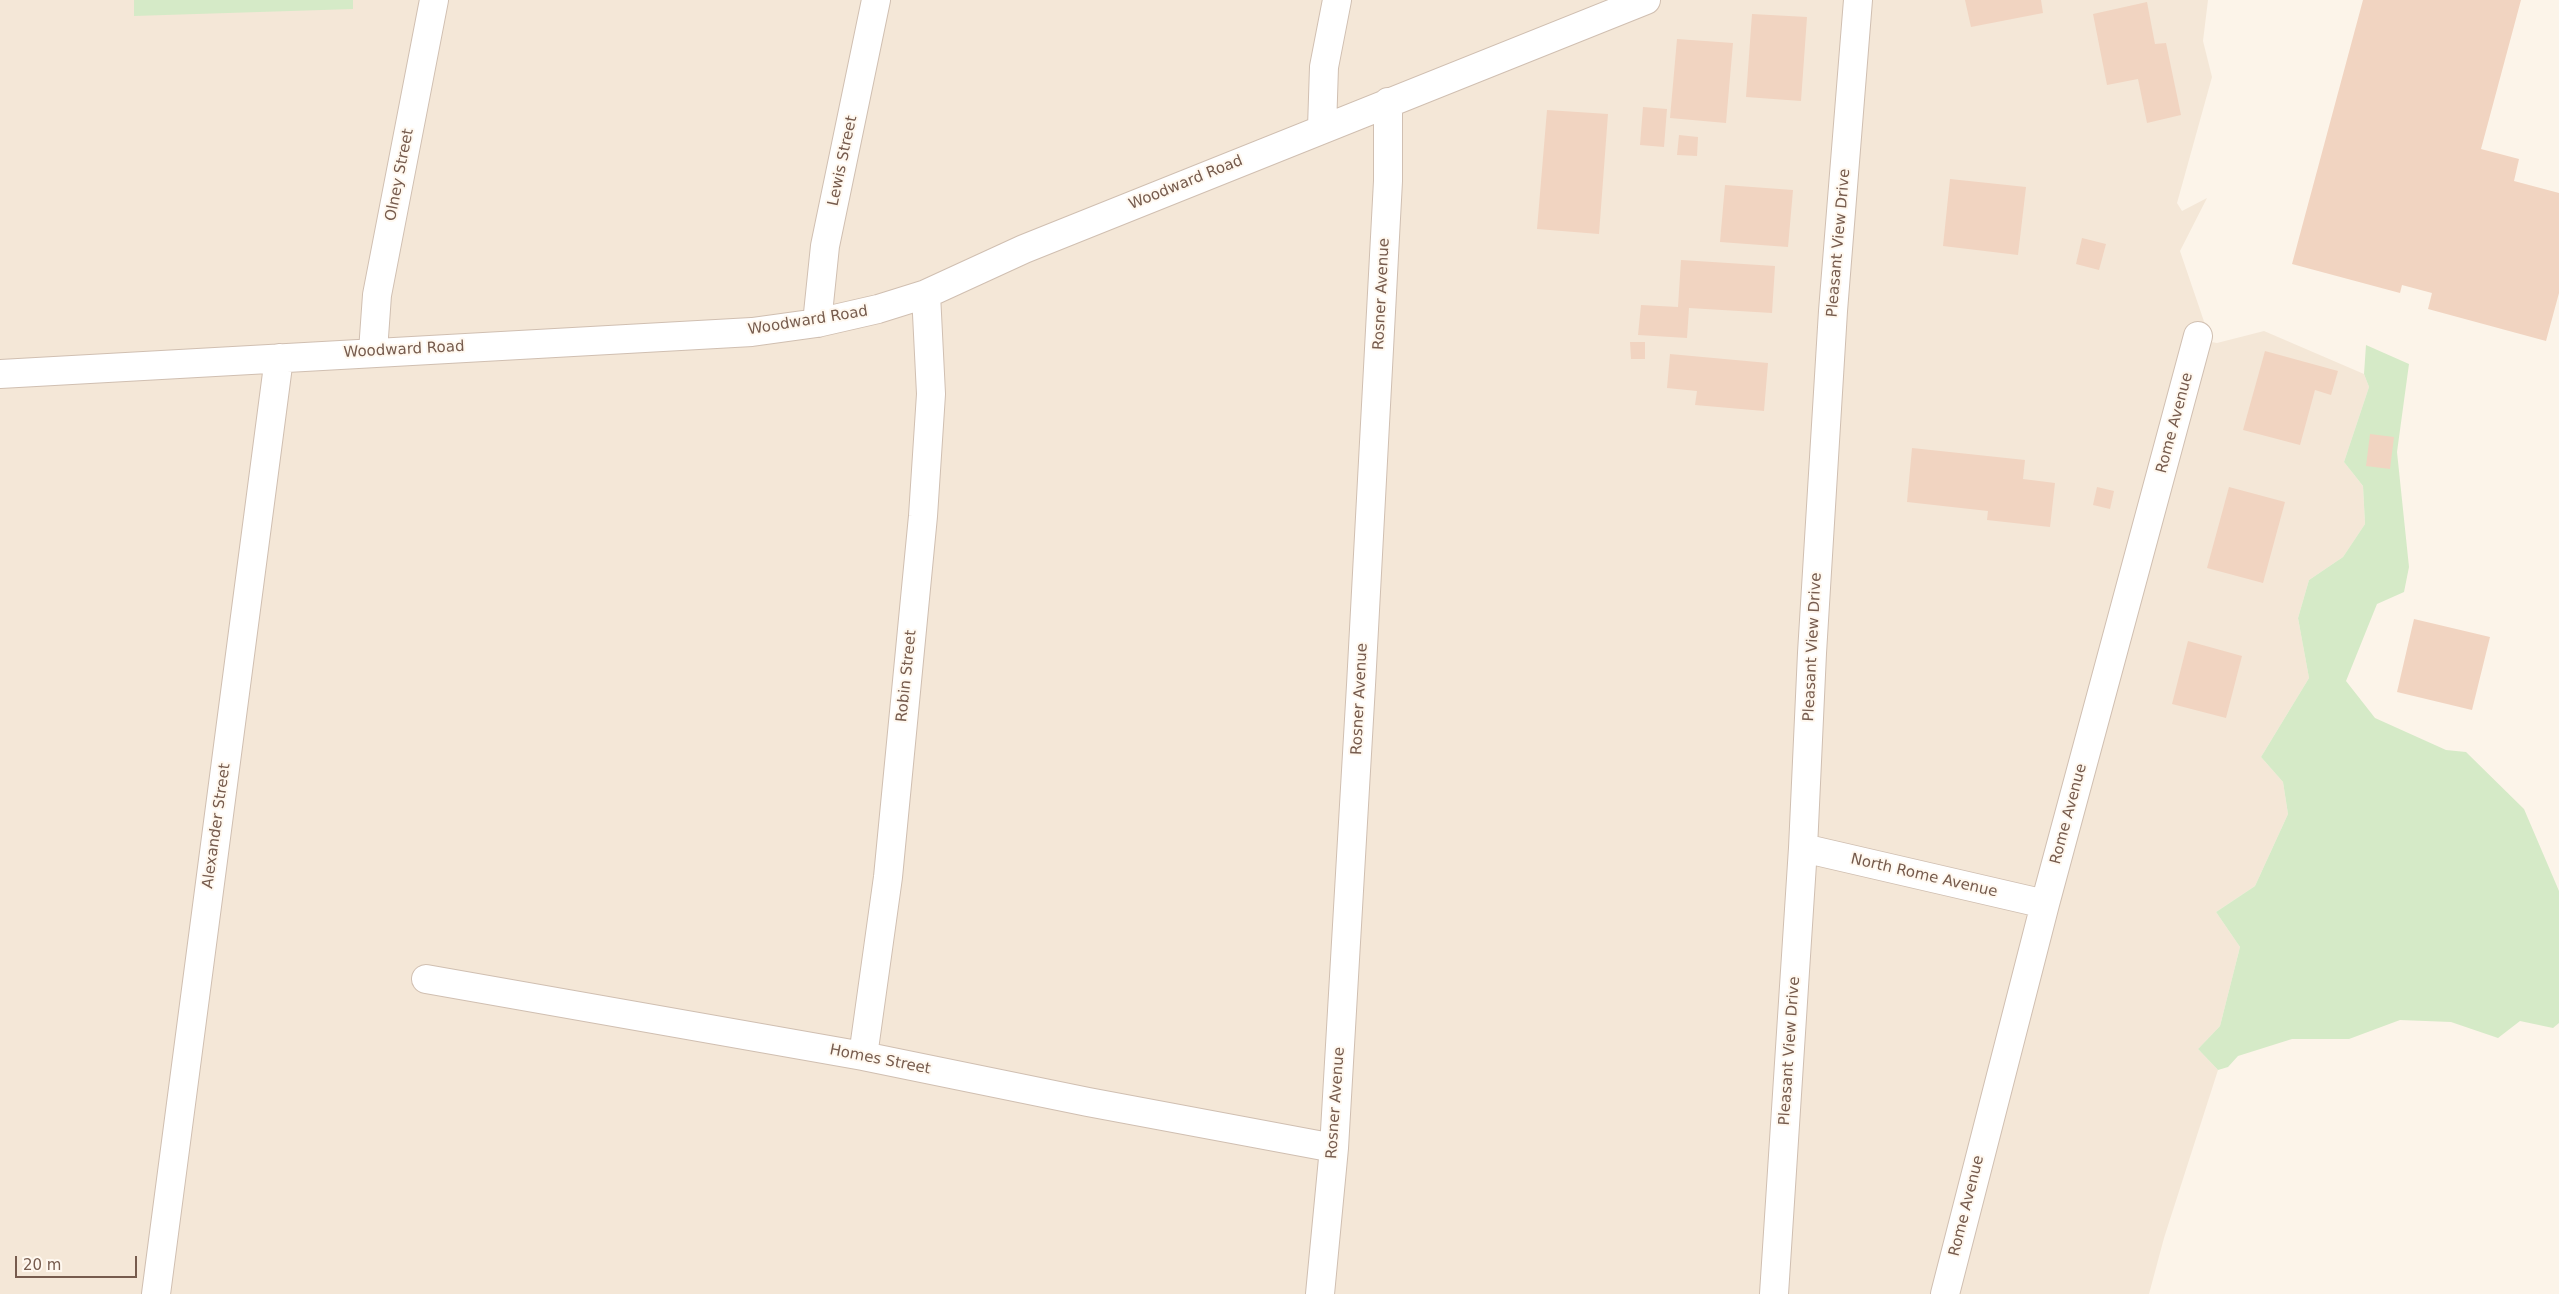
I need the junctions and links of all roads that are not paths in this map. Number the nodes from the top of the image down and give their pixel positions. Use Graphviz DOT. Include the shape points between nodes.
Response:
graph roads {
  1 [pos="434,0"];
  2 [pos="876,0"];
  3 [pos="1338,0"];
  4 [pos="1646,0"];
  5 [pos="1858,0"];
  6 [pos="1388,102"];
  7 [pos="1322,128"];
  8 [pos="926,294"];
  9 [pos="818,323"];
  10 [pos="2198,336"];
  11 [pos="373,351"];
  12 [pos="279,358"];
  13 [pos="0,374"];
  14 [pos="1803,848"];
  15 [pos="2045,904"];
  16 [pos="426,979"];
  17 [pos="863,1056"];
  18 [pos="1334,1148"];
  19 [pos="156,1294"];
  20 [pos="1320,1294"];
  21 [pos="1774,1294"];
  22 [pos="1945,1294"];
  1 -- 11 [label="street, Olney Street" via="377,295"];
  2 -- 9 [label="street, Lewis Street" via="825,246"];
  3 -- 7 [label="street" via="1324,67"];
  4 -- 6 [label="street, Woodward Road"];
  5 -- 14 [label="street, Pleasant View Drive" via="1833,311"];
  6 -- 7 [label="street, Woodward Road"];
  6 -- 18 [label="street, Rosner Avenue" via="1387,201"];
  7 -- 8 [label="street, Woodward Road" via="1024,249"];
  8 -- 9 [label="street, Woodward Road" via="878,310"];
  8 -- 17 [label="street, Robin Street" via="931,394 923,516 888,877"];
  9 -- 11 [label="street, Woodward Road" via="752,332"];
  10 -- 15 [label="street, Rome Avenue"];
  11 -- 12 [label="street, Woodward Road"];
  12 -- 13 [label="street, Woodward Road"];
  12 -- 19 [label="street, Alexander Street"];
  14 -- 15 [label="street, North Rome Avenue"];
  14 -- 21 [label="street, Pleasant View Drive"];
  15 -- 22 [label="street, Rome Avenue"];
  16 -- 17 [label="street, Homes Street"];
  17 -- 18 [label="street, Homes Street"];
  18 -- 20 [label="street, Rosner Avenue"];
}
